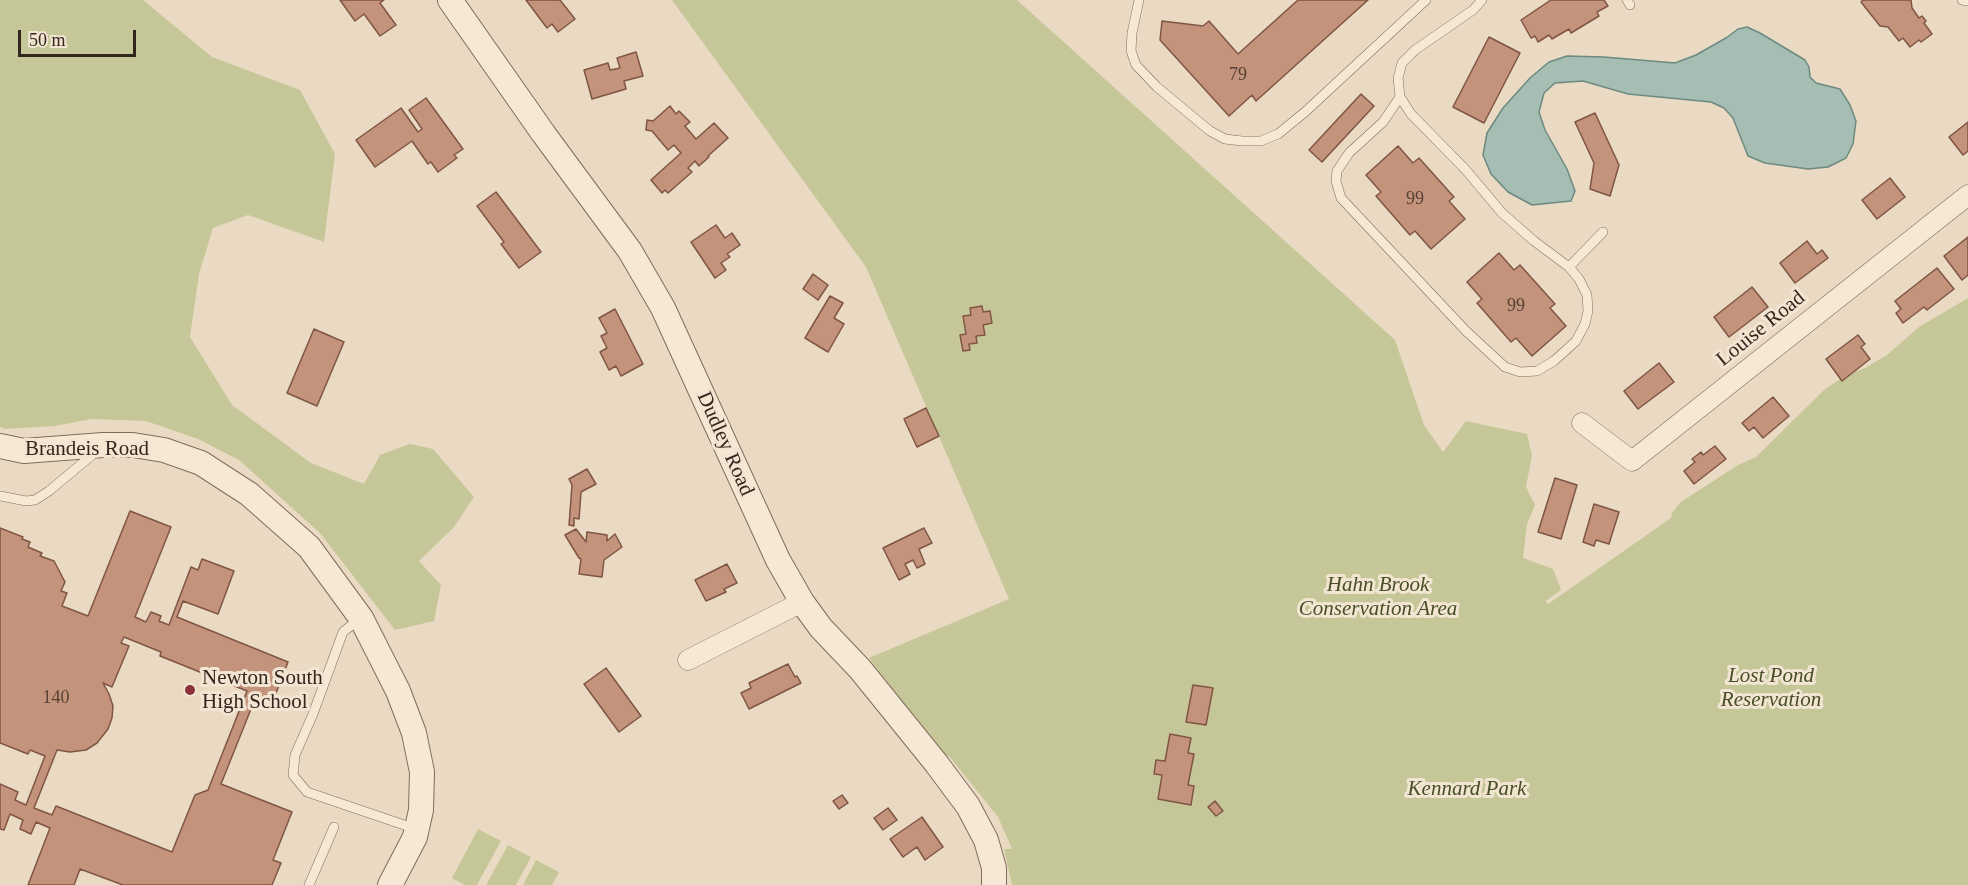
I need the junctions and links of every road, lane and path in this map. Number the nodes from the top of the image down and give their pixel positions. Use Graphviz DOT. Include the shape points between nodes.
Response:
graph roads {
  1 [pos="450,0"];
  2 [pos="1139,0"];
  3 [pos="1426,0"];
  4 [pos="1482,0"];
  5 [pos="1962,0"];
  6 [pos="1968,1"];
  7 [pos="1400,96"];
  8 [pos="1968,195"];
  9 [pos="1603,232"];
  10 [pos="1569,267"];
  11 [pos="1582,423"];
  12 [pos="103,445"];
  13 [pos="0,446"];
  14 [pos="0,496"];
  15 [pos="802,602"];
  16 [pos="361,618"];
  17 [pos="688,660"];
  18 [pos="334,827"];
  19 [pos="417,830"];
  20 [pos="309,885"];
  21 [pos="390,885"];
  22 [pos="994,885"];
  1 -- 15 [label="street, Dudley Road" via="630,251 663,308 773,550"];
  2 -- 3 [label="lane" via="1131,51 1136,65 1210,132 1225,139 1261,141 1278,134 1305,112"];
  4 -- 7 [label="lane" via="1402,63 1398,78"];
  5 -- 6 [label="lane"];
  7 -- 10 [label="lane" via="1411,114 1502,213"];
  7 -- 10 [label="lane" via="1383,122 1349,153 1337,171 1341,198 1505,367 1520,372 1537,371 1576,341 1585,324 1587,295"];
  8 -- 11 [label="street, Louise Road" via="1632,461"];
  9 -- 10 [label="lane"];
  12 -- 13 [label="street, Brandeis Road" via="24,451"];
  12 -- 14 [label="lane" via="35,500"];
  12 -- 16 [label="street, Brandeis Road" via="165,450 201,463 249,494 309,547"];
  15 -- 17 [label="street"];
  15 -- 22 [label="street, Dudley Road" via="968,806 986,840"];
  16 -- 19 [label="street, Brandeis Road" via="398,691 414,733 422,772"];
  16 -- 19 [label="lane" via="343,632 294,755 293,774 307,792"];
  18 -- 20 [label="lane"];
  19 -- 21 [label="street, Brandeis Road"];
}
